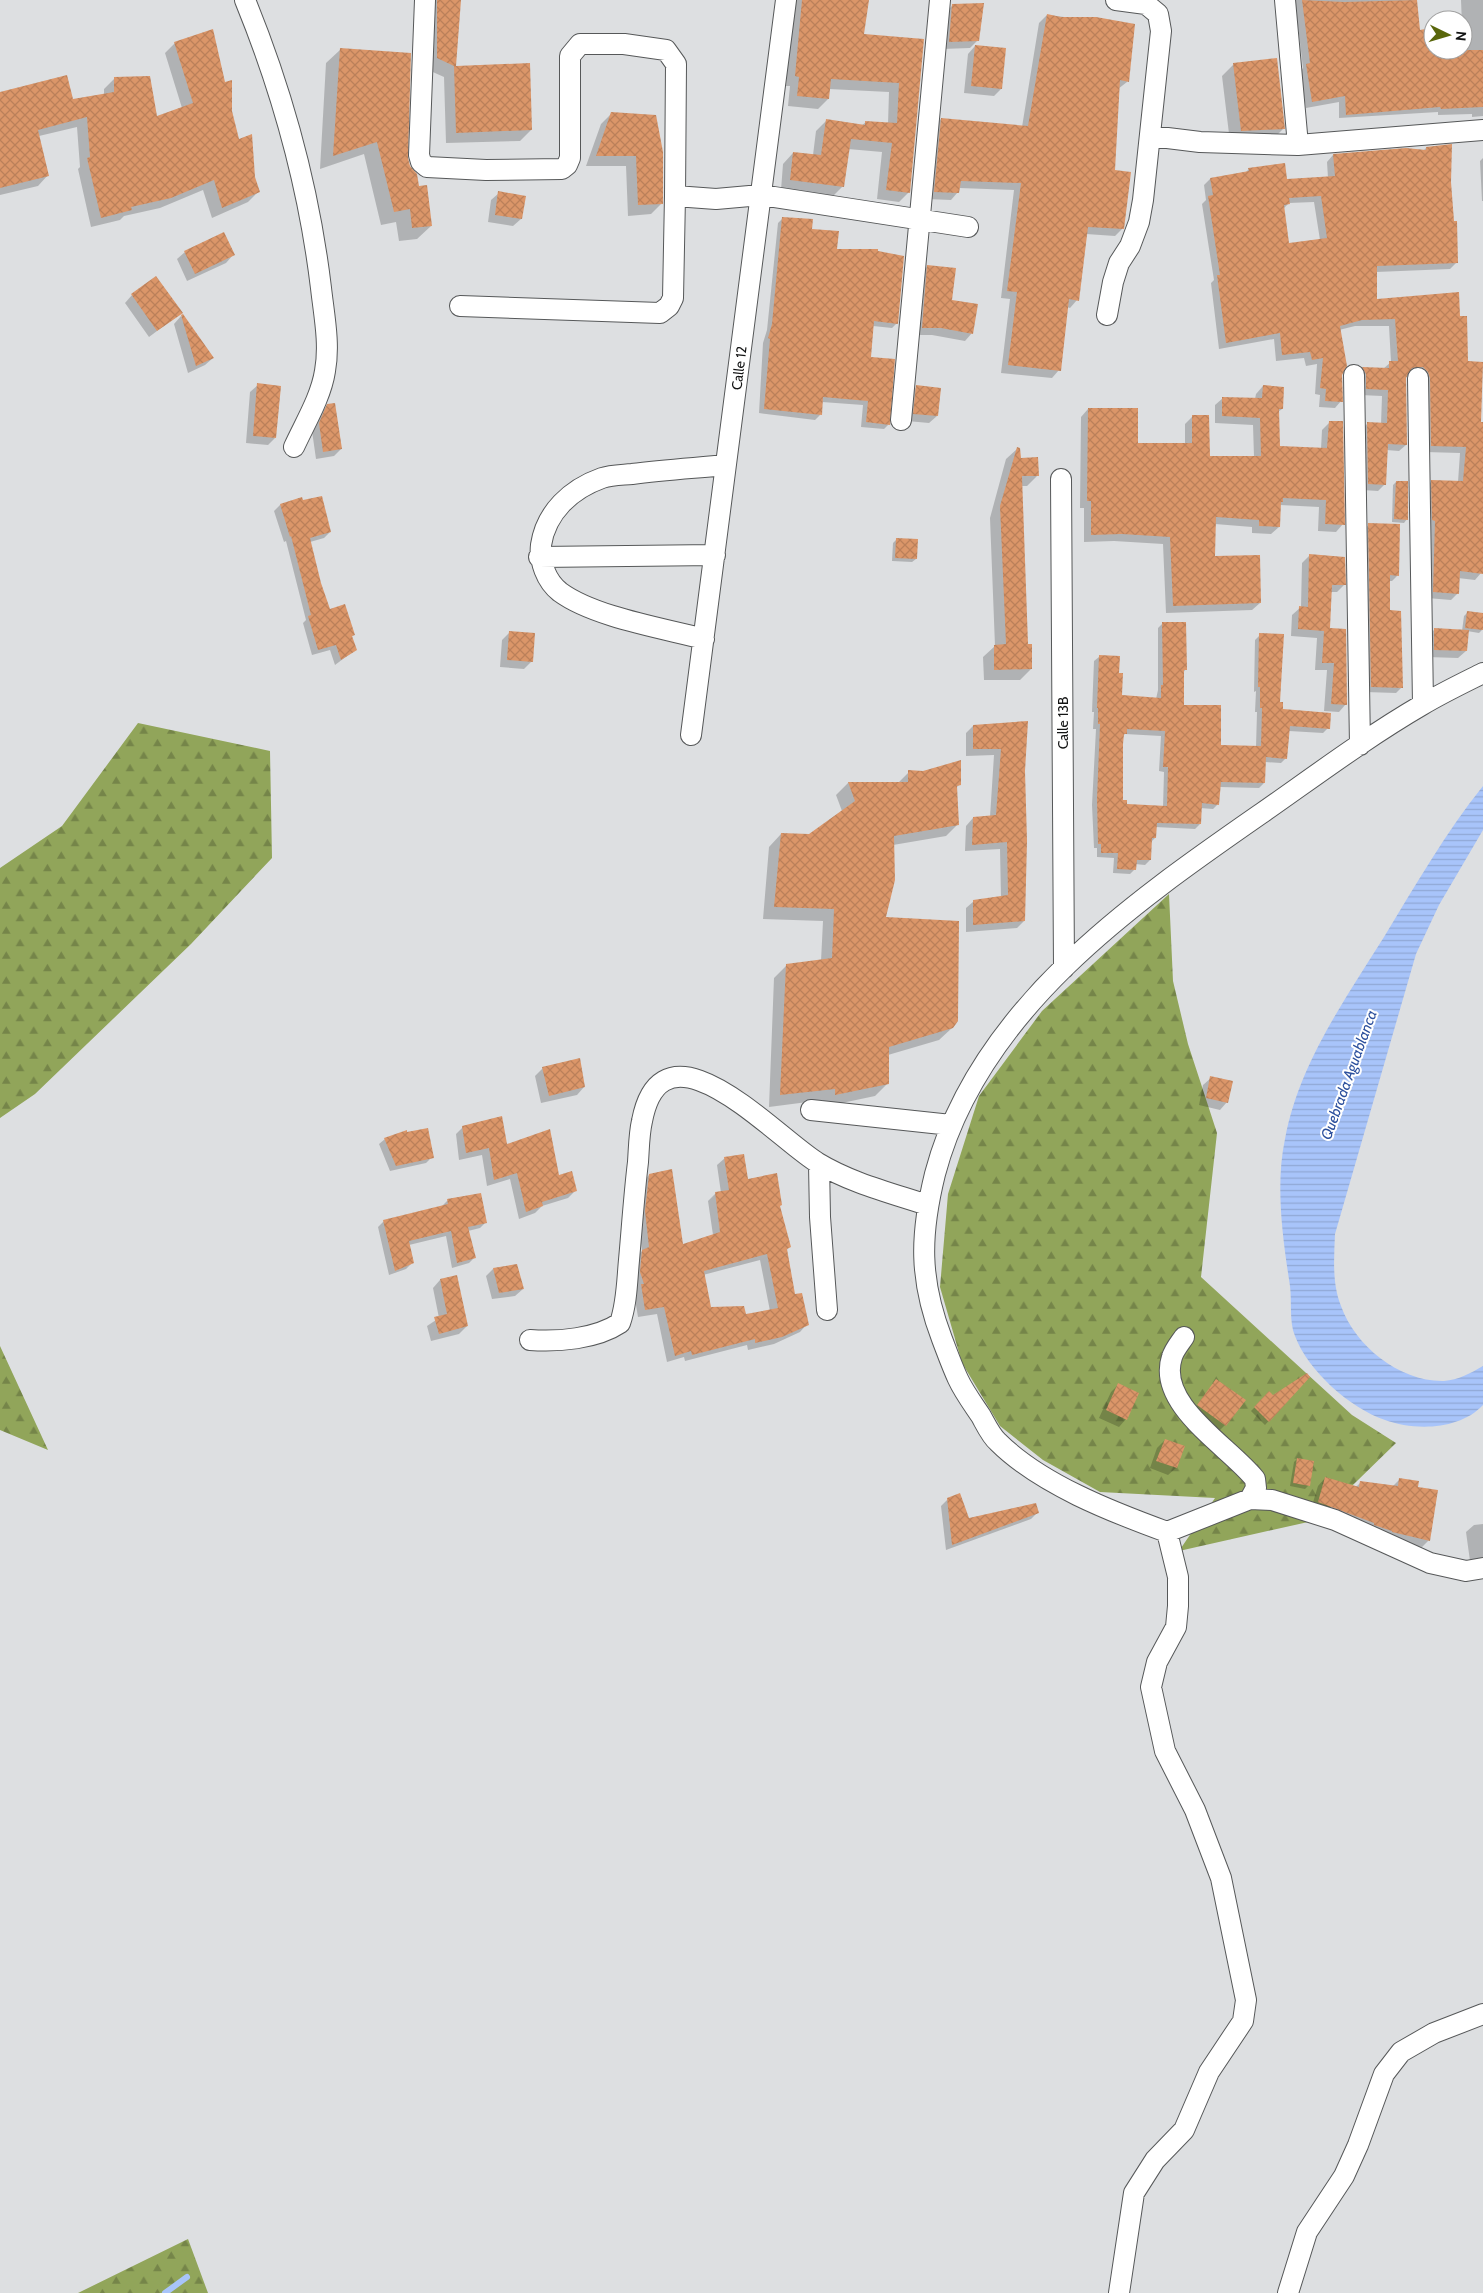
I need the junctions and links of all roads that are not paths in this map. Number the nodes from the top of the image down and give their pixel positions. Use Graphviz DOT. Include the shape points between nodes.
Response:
graph roads {
  1 [pos="245,0"];
  2 [pos="425,0"];
  3 [pos="786,0"];
  4 [pos="940,0"];
  5 [pos="1116,0"];
  6 [pos="1285,0"];
  7 [pos="1483,130"];
  8 [pos="1151,136"];
  9 [pos="1298,145"];
  10 [pos="761,195"];
  11 [pos="675,196"];
  12 [pos="918,220"];
  13 [pos="968,227"];
  14 [pos="460,306"];
  15 [pos="1107,315"];
  16 [pos="1354,375"];
  17 [pos="1418,378"];
  18 [pos="901,420"];
  19 [pos="294,448"];
  20 [pos="726,465"];
  21 [pos="1061,479"];
  22 [pos="715,554"];
  23 [pos="540,557"];
  24 [pos="704,639"];
  25 [pos="1483,673"];
  26 [pos="1423,704"];
  27 [pos="691,735"];
  28 [pos="1360,745"];
  29 [pos="1064,968"];
  30 [pos="811,1110"];
  31 [pos="951,1125"];
  32 [pos="819,1164"];
  33 [pos="928,1205"];
  34 [pos="827,1310"];
  35 [pos="1184,1338"];
  36 [pos="530,1340"];
  37 [pos="1250,1499"];
  38 [pos="1167,1532"];
  39 [pos="1483,1568"];
  40 [pos="1483,2014"];
  41 [pos="1119,2293"];
  42 [pos="1288,2293"];
  1 -- 19 [label="street" via="290,127 305,187 324,314 325,371"];
  2 -- 11 [label="street" via="419,155 427,167 470,170 562,168 567,165 570,158 570,56 580,44 624,44 666,50 676,64"];
  3 -- 10 [label="street, Calle 12"];
  4 -- 12 [label="street"];
  5 -- 8 [label="street" via="1146,4 1158,14 1161,31"];
  6 -- 9 [label="street"];
  7 -- 9 [label="street"];
  8 -- 9 [label="street"];
  8 -- 15 [label="street" via="1140,222 1119,263"];
  10 -- 11 [label="street" via="716,199"];
  10 -- 12 [label="street"];
  10 -- 20 [label="street, Calle 12"];
  11 -- 14 [label="street" via="673,298 660,313"];
  12 -- 13 [label="street"];
  12 -- 18 [label="street"];
  16 -- 28 [label="street"];
  17 -- 26 [label="street"];
  20 -- 22 [label="street, Calle 12"];
  20 -- 23 [label="street" via="603,478 573,491 556,508 542,542"];
  21 -- 29 [label="street, Calle 13B"];
  22 -- 23 [label="street"];
  22 -- 24 [label="street, Calle 12"];
  23 -- 24 [label="street" via="546,575 558,590 574,601 605,613"];
  24 -- 27 [label="street, Calle 12"];
  25 -- 26 [label="street"];
  26 -- 28 [label="street"];
  28 -- 29 [label="street" via="1162,882"];
  29 -- 31 [label="street" via="995,1046"];
  30 -- 31 [label="street"];
  31 -- 33 [label="street"];
  32 -- 33 [label="street" via="860,1183"];
  32 -- 34 [label="street"];
  32 -- 36 [label="street" via="795,1148 747,1106 710,1085 682,1076 664,1079 650,1092 642,1121 627,1288 620,1323 608,1331 551,1341"];
  33 -- 38 [label="street" via="922,1246 935,1322 958,1381 996,1441 1042,1477 1125,1517"];
  35 -- 37 [label="street" via="1172,1357 1170,1373 1175,1394 1193,1419 1255,1479 1256,1488"];
  37 -- 38 [label="street"];
  37 -- 39 [label="street" via="1272,1500 1335,1520 1430,1563 1466,1571"];
  38 -- 41 [label="street" via="1178,1577 1176,1627 1156,1662 1151,1687 1165,1751 1195,1810 1221,1878 1246,2000 1244,2021 1209,2072 1184,2130 1155,2160 1134,2193"];
  40 -- 42 [label="street" via="1434,2033 1402,2052 1384,2074 1344,2176 1307,2232"];
}
